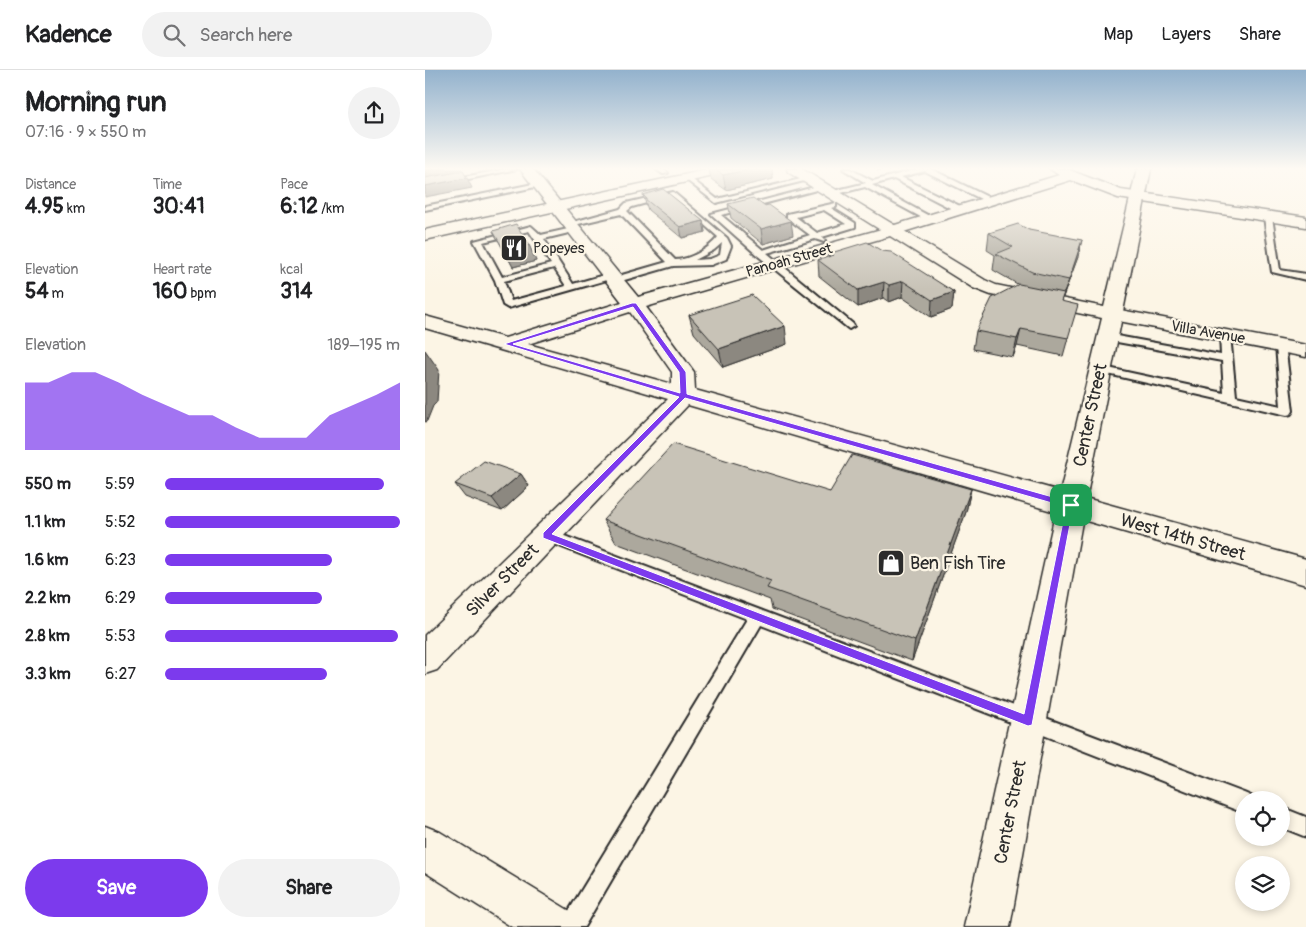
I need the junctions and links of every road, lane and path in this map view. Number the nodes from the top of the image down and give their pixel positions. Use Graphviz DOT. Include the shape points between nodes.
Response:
graph roads {
  1 [pos="492,209"];
  2 [pos="506,209"];
  3 [pos="557,209"];
  4 [pos="690,209"];
  5 [pos="744,209"];
  6 [pos="808,209"];
  7 [pos="838,209"];
  8 [pos="848,209"];
  9 [pos="910,209"];
  10 [pos="959,209"];
  11 [pos="1135,209"];
  12 [pos="1213,209"];
  13 [pos="623,211"];
  14 [pos="783,211"];
  15 [pos="790,216"];
  16 [pos="1268,217"];
  17 [pos="927,219"];
  18 [pos="1306,222"];
  19 [pos="425,225"];
  20 [pos="813,225"];
  21 [pos="572,227"];
  22 [pos="805,227"];
  23 [pos="891,231"];
  24 [pos="425,235"];
  25 [pos="815,236"];
  26 [pos="722,237"];
  27 [pos="539,238"];
  28 [pos="831,248"];
  29 [pos="767,259"];
  30 [pos="677,263"];
  31 [pos="556,265"];
  32 [pos="1306,277"];
  33 [pos="613,278"];
  34 [pos="499,280"];
  35 [pos="571,287"];
  36 [pos="634,304"];
  37 [pos="425,322"];
  38 [pos="1109,325"];
  39 [pos="849,326"];
  40 [pos="1225,335"];
  41 [pos="507,344"];
  42 [pos="1281,346"];
  43 [pos="1306,351"];
  44 [pos="1227,359"];
  45 [pos="1099,369"];
  46 [pos="683,396"];
  47 [pos="1230,398"];
  48 [pos="1071,505"];
  49 [pos="546,535"];
  50 [pos="1306,572"];
  51 [pos="757,616"];
  52 [pos="425,658"];
  53 [pos="1028,721"];
  54 [pos="1235,800"];
  55 [pos="1290,821"];
  56 [pos="1306,827"];
  57 [pos="425,847"];
  58 [pos="554,927"];
  59 [pos="571,927"];
  60 [pos="987,927"];
  1 -- 19 [label="street"];
  2 -- 24 [label="street"];
  3 -- 21 [label="street"];
  4 -- 26 [label="lane"];
  5 -- 29 [label="lane" via="715,214"];
  6 -- 15 [label="lane"];
  7 -- 25 [label="lane" via="852,226"];
  8 -- 23 [label="street, Villa Avenue"];
  9 -- 17 [label="lane"];
  10 -- 17 [label="street, Panoah Street"];
  11 -- 38 [label="street, Center Street"];
  12 -- 16 [label="street"];
  13 -- 21 [label="lane"];
  13 -- 30 [label="lane"];
  14 -- 15 [label="lane"];
  15 -- 22 [label="lane"];
  16 -- 18 [label="street"];
  16 -- 32 [label="lane" via="1276,272"];
  17 -- 23 [label="street, Panoah Street"];
  20 -- 22 [label="lane"];
  21 -- 27 [label="lane"];
  21 -- 33 [label="street"];
  22 -- 25 [label="lane"];
  23 -- 28 [label="street, Panoah Street"];
  23 -- 38 [label="street, Villa Avenue" via="991,289"];
  25 -- 28 [label="lane"];
  25 -- 29 [label="lane"];
  26 -- 30 [label="lane" via="710,251"];
  26 -- 30 [label="lane" via="727,242 723,257 711,262"];
  27 -- 31 [label="lane"];
  27 -- 34 [label="lane" via="531,228 478,241"];
  28 -- 29 [label="street, Panoah Street"];
  29 -- 36 [label="street, Panoah Street"];
  29 -- 39 [label="lane"];
  30 -- 33 [label="lane"];
  31 -- 34 [label="lane"];
  31 -- 35 [label="lane"];
  33 -- 35 [label="lane"];
  33 -- 36 [label="street"];
  34 -- 35 [label="lane" via="509,305"];
  36 -- 41 [label="street, Panoah Street"];
  36 -- 46 [label="street" via="683,372"];
  37 -- 41 [label="street, West 14th Street"];
  38 -- 40 [label="street, Villa Avenue"];
  38 -- 44 [label="lane"];
  38 -- 45 [label="street, Center Street"];
  40 -- 42 [label="street, Villa Avenue"];
  40 -- 44 [label="lane"];
  41 -- 46 [label="street, West 14th Street"];
  42 -- 43 [label="street, Villa Avenue"];
  42 -- 47 [label="lane" via="1287,411"];
  44 -- 47 [label="lane"];
  45 -- 47 [label="lane"];
  45 -- 48 [label="street, Center Street"];
  46 -- 48 [label="street, West 14th Street"];
  46 -- 49 [label="street, Silver Street"];
  48 -- 50 [label="street, West 14th Street"];
  48 -- 53 [label="street, Center Street"];
  49 -- 51 [label="lane"];
  49 -- 52 [label="street, Silver Street"];
  51 -- 53 [label="lane"];
  51 -- 59 [label="lane"];
  53 -- 54 [label="lane"];
  53 -- 60 [label="street, Center Street"];
  55 -- 56 [label="lane"];
  57 -- 58 [label="street"];
}
